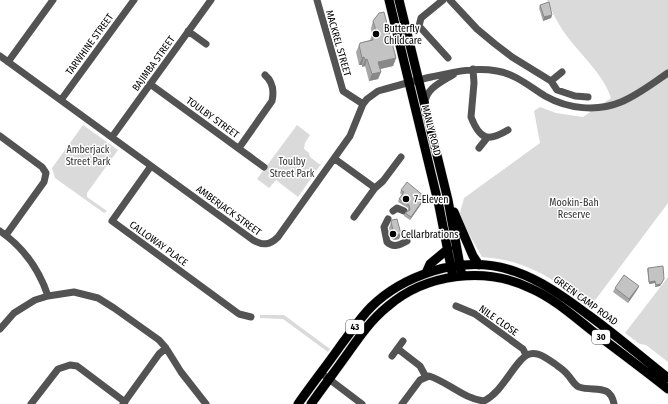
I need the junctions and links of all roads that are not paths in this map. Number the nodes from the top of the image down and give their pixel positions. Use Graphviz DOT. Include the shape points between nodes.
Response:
graph roads {
  1 [pos="53,0"];
  2 [pos="134,0"];
  3 [pos="211,0"];
  4 [pos="317,0"];
  5 [pos="389,0"];
  6 [pos="400,0"];
  7 [pos="443,0"];
  8 [pos="450,0"];
  9 [pos="188,31"];
  10 [pos="206,44"];
  11 [pos="0,56"];
  12 [pos="448,58"];
  13 [pos="8,62"];
  14 [pos="473,69"];
  15 [pos="459,71"];
  16 [pos="562,72"];
  17 [pos="668,73"];
  18 [pos="265,75"];
  19 [pos="419,80"];
  20 [pos="551,81"];
  21 [pos="409,83"];
  22 [pos="150,84"];
  23 [pos="588,97"];
  24 [pos="61,100"];
  25 [pos="363,104"];
  26 [pos="425,104"];
  27 [pos="508,130"];
  28 [pos="0,136"];
  29 [pos="112,137"];
  30 [pos="487,138"];
  31 [pos="239,148"];
  32 [pos="479,148"];
  33 [pos="401,157"];
  34 [pos="335,158"];
  35 [pos="151,166"];
  36 [pos="264,167"];
  37 [pos="375,188"];
  38 [pos="448,200"];
  39 [pos="404,211"];
  40 [pos="393,212"];
  41 [pos="354,218"];
  42 [pos="388,219"];
  43 [pos="3,233"];
  44 [pos="407,240"];
  45 [pos="448,250"];
  46 [pos="479,265"];
  47 [pos="456,266"];
  48 [pos="426,273"];
  49 [pos="457,277"];
  50 [pos="48,296"];
  51 [pos="456,306"];
  52 [pos="371,307"];
  53 [pos="378,315"];
  54 [pos="251,317"];
  55 [pos="0,329"];
  56 [pos="403,341"];
  57 [pos="166,348"];
  58 [pos="398,349"];
  59 [pos="526,355"];
  60 [pos="392,356"];
  61 [pos="321,373"];
  62 [pos="426,377"];
  63 [pos="668,378"];
  64 [pos="329,379"];
  65 [pos="668,389"];
  66 [pos="124,403"];
  67 [pos="484,403"];
  68 [pos="31,404"];
  69 [pos="206,404"];
  70 [pos="298,404"];
  71 [pos="311,404"];
  72 [pos="362,404"];
  73 [pos="402,404"];
  74 [pos="614,404"];
  1 -- 13 [label="street"];
  2 -- 24 [label="street, TARWHINE STREET"];
  3 -- 9 [label="street, BAJIMBA STREET"];
  4 -- 25 [label="street, MACKREL STREET" via="343,91"];
  5 -- 21 [label="main road, MANLY ROAD"];
  6 -- 19 [label="main road, MANLY ROAD"];
  7 -- 12 [label="street" via="422,18 419,26"];
  8 -- 20 [label="street" via="495,44"];
  9 -- 10 [label="street"];
  9 -- 22 [label="street, BAJIMBA STREET"];
  11 -- 13 [label="street, AMBERJACK STREET"];
  13 -- 24 [label="street, AMBERJACK STREET"];
  14 -- 15 [label="street, AMBERJACK STREET"];
  14 -- 17 [label="street, AMBERJACK STREET" via="499,71 516,77 546,97 566,105 589,109 621,102"];
  14 -- 30 [label="street" via="471,117 475,126"];
  15 -- 19 [label="street, AMBERJACK STREET"];
  15 -- 26 [label="street" via="430,90 425,97"];
  16 -- 20 [label="street"];
  18 -- 31 [label="street" via="270,80 274,94 272,101"];
  19 -- 21 [label="street, AMBERJACK STREET"];
  19 -- 26 [label="main road, MANLY ROAD"];
  20 -- 23 [label="street" via="557,90"];
  21 -- 25 [label="street, AMBERJACK STREET" via="378,91"];
  21 -- 45 [label="main road, MANLY ROAD"];
  22 -- 29 [label="street, BAJIMBA STREET"];
  22 -- 31 [label="street, TOULBY STREET"];
  24 -- 29 [label="street, AMBERJACK STREET"];
  25 -- 34 [label="street, AMBERJACK STREET" via="350,136"];
  26 -- 38 [label="main road, MANLY ROAD"];
  27 -- 30 [label="street"];
  28 -- 43 [label="street" via="42,167 46,174 44,182"];
  29 -- 35 [label="street, AMBERJACK STREET"];
  30 -- 32 [label="street"];
  31 -- 36 [label="street, TOULBY STREET"];
  33 -- 37 [label="street" via="384,182"];
  34 -- 35 [label="street, AMBERJACK STREET" via="278,237 265,245 253,240"];
  34 -- 37 [label="street"];
  35 -- 54 [label="street, CALLOWAY PLACE" via="112,221 239,314"];
  37 -- 41 [label="street"];
  38 -- 46 [label="main road"];
  38 -- 47 [label="main road, MANLY ROAD"];
  39 -- 40 [label="street" via="397,208"];
  42 -- 44 [label="street" via="384,228 387,242 397,245"];
  43 -- 50 [label="street" via="26,254 38,271"];
  45 -- 47 [label="main road, MANLY ROAD"];
  45 -- 48 [label="main road" via="430,264"];
  46 -- 47 [label="main road, 43"];
  46 -- 63 [label="main road, GREEN CAMP ROAD / 30" via="515,271 543,283 612,332"];
  47 -- 48 [label="main road, 43"];
  47 -- 49 [label="main road, MANLY ROAD"];
  48 -- 52 [label="main road, 43" via="396,287"];
  49 -- 53 [label="main road, 43" via="432,282 407,293"];
  49 -- 65 [label="main road, GREEN CAMP ROAD / 30" via="504,279 522,284 541,294"];
  50 -- 55 [label="street" via="35,300 14,313"];
  50 -- 57 [label="street" via="74,292 98,298 159,340"];
  51 -- 59 [label="street, NILE CLOSE" via="475,314 523,350"];
  52 -- 53 [label="street"];
  52 -- 61 [label="main road, 43"];
  53 -- 64 [label="main road, 43"];
  56 -- 58 [label="street"];
  57 -- 66 [label="street"];
  57 -- 69 [label="street" via="180,372"];
  58 -- 60 [label="street"];
  58 -- 62 [label="street" via="420,366"];
  59 -- 67 [label="street"];
  59 -- 74 [label="street" via="541,354 567,373 577,386 601,389 610,393"];
  61 -- 64 [label="street"];
  61 -- 70 [label="main road, 43"];
  62 -- 67 [label="street" via="434,378"];
  62 -- 73 [label="street" via="420,380"];
  64 -- 71 [label="main road, 43"];
  64 -- 72 [label="street"];
  66 -- 68 [label="street" via="77,366 70,365 58,368"];
}
